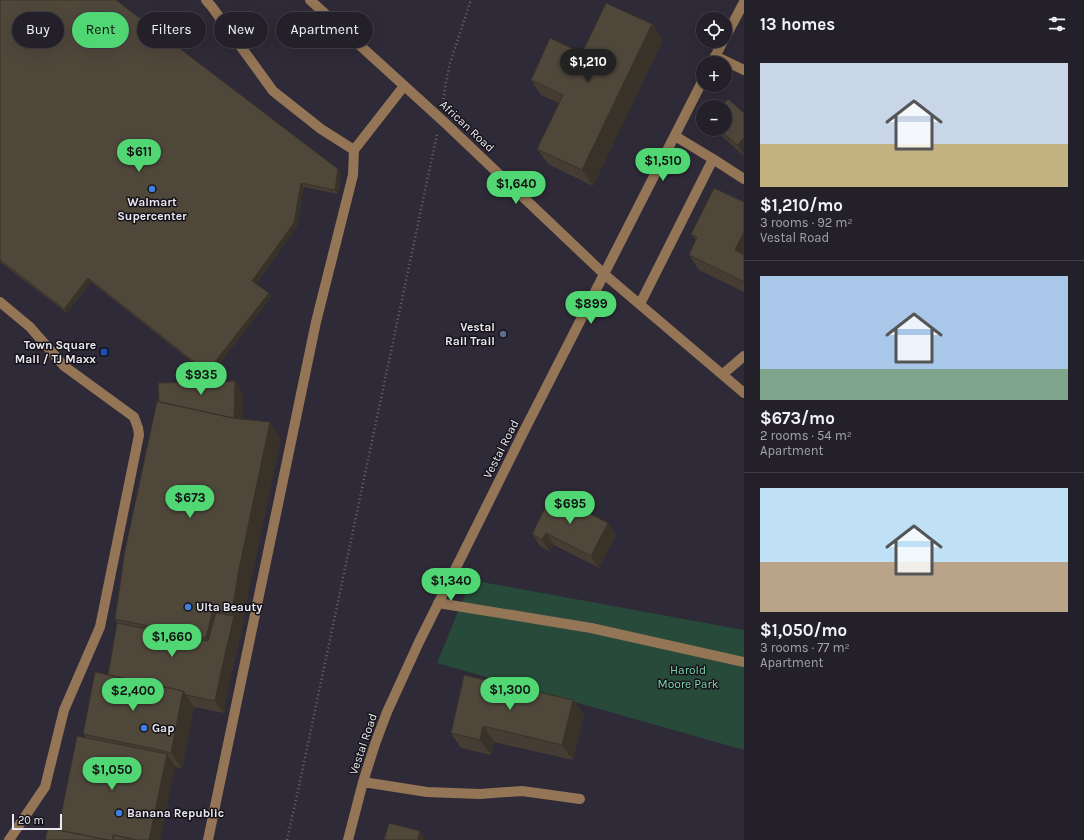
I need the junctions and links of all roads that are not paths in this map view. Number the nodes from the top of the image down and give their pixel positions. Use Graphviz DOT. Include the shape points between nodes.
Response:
graph roads {
  1 [pos="206,0"];
  2 [pos="310,0"];
  3 [pos="744,2"];
  4 [pos="732,25"];
  5 [pos="732,66"];
  6 [pos="744,70"];
  7 [pos="404,86"];
  8 [pos="697,92"];
  9 [pos="675,136"];
  10 [pos="354,150"];
  11 [pos="714,159"];
  12 [pos="744,179"];
  13 [pos="604,274"];
  14 [pos="0,302"];
  15 [pos="640,304"];
  16 [pos="744,356"];
  17 [pos="723,374"];
  18 [pos="744,393"];
  19 [pos="438,603"];
  20 [pos="744,662"];
  21 [pos="363,782"];
  22 [pos="580,799"];
  23 [pos="9,840"];
  24 [pos="208,840"];
  25 [pos="348,840"];
  1 -- 10 [label="street" via="273,91 321,129"];
  2 -- 7 [label="street, African Road"];
  3 -- 4 [label="street"];
  5 -- 6 [label="street"];
  7 -- 10 [label="street"];
  7 -- 13 [label="street, African Road"];
  8 -- 9 [label="street, Vestal Road"];
  9 -- 11 [label="street"];
  9 -- 13 [label="street, Vestal Road"];
  10 -- 24 [label="street" via="353,175 316,322"];
  11 -- 12 [label="street"];
  11 -- 15 [label="street"];
  13 -- 15 [label="street, African Road"];
  13 -- 19 [label="street, Vestal Road"];
  14 -- 23 [label="street" via="30,327 64,366 134,417 139,435 100,627 64,710 44,788"];
  15 -- 17 [label="street, African Road"];
  16 -- 17 [label="street"];
  17 -- 18 [label="street, African Road"];
  19 -- 20 [label="street" via="591,628"];
  19 -- 21 [label="street, Vestal Road" via="387,712"];
  21 -- 22 [label="street" via="427,792 480,794 522,791"];
  21 -- 25 [label="street, Vestal Road"];
}
